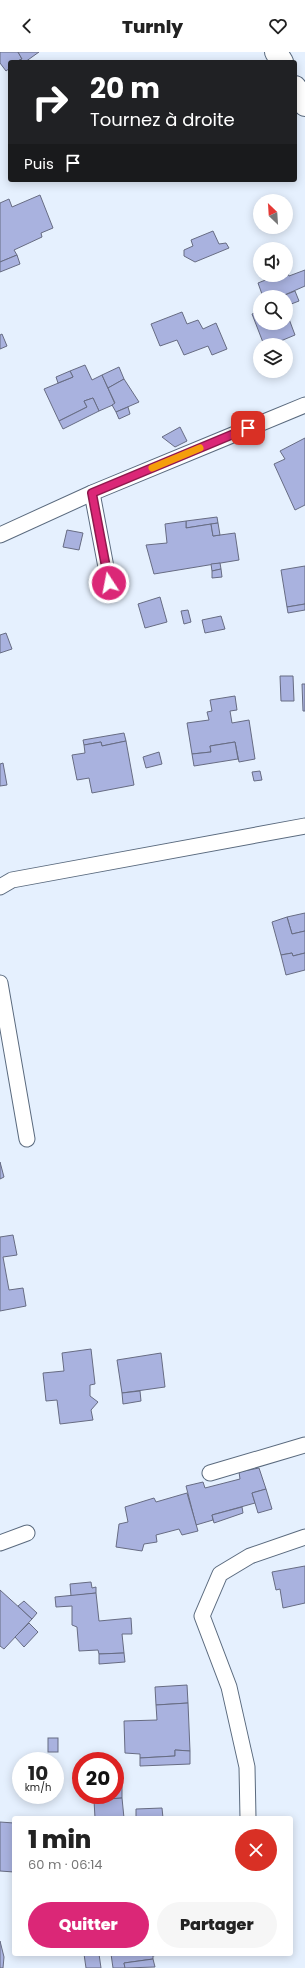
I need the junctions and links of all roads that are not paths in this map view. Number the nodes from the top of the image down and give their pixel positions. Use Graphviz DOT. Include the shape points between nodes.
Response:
graph roads {
  1 [pos="297,91"];
  2 [pos="305,105"];
  3 [pos="305,405"];
  4 [pos="92,493"];
  5 [pos="0,535"];
  6 [pos="109,583"];
  7 [pos="305,826"];
  8 [pos="0,887"];
  9 [pos="0,983"];
  10 [pos="27,1139"];
  11 [pos="305,1445"];
  12 [pos="210,1473"];
  13 [pos="27,1533"];
  14 [pos="305,1537"];
  15 [pos="0,1543"];
  16 [pos="248,1816"];
  1 -- 2 [label="street"];
  3 -- 4 [label="lane"];
  4 -- 5 [label="lane"];
  4 -- 6 [label="lane"];
  7 -- 8 [label="lane" via="12,880"];
  9 -- 10 [label="lane"];
  11 -- 12 [label="lane"];
  13 -- 15 [label="lane"];
  14 -- 16 [label="lane" via="250,1556 220,1574 202,1616 229,1688 247,1767"];
}
